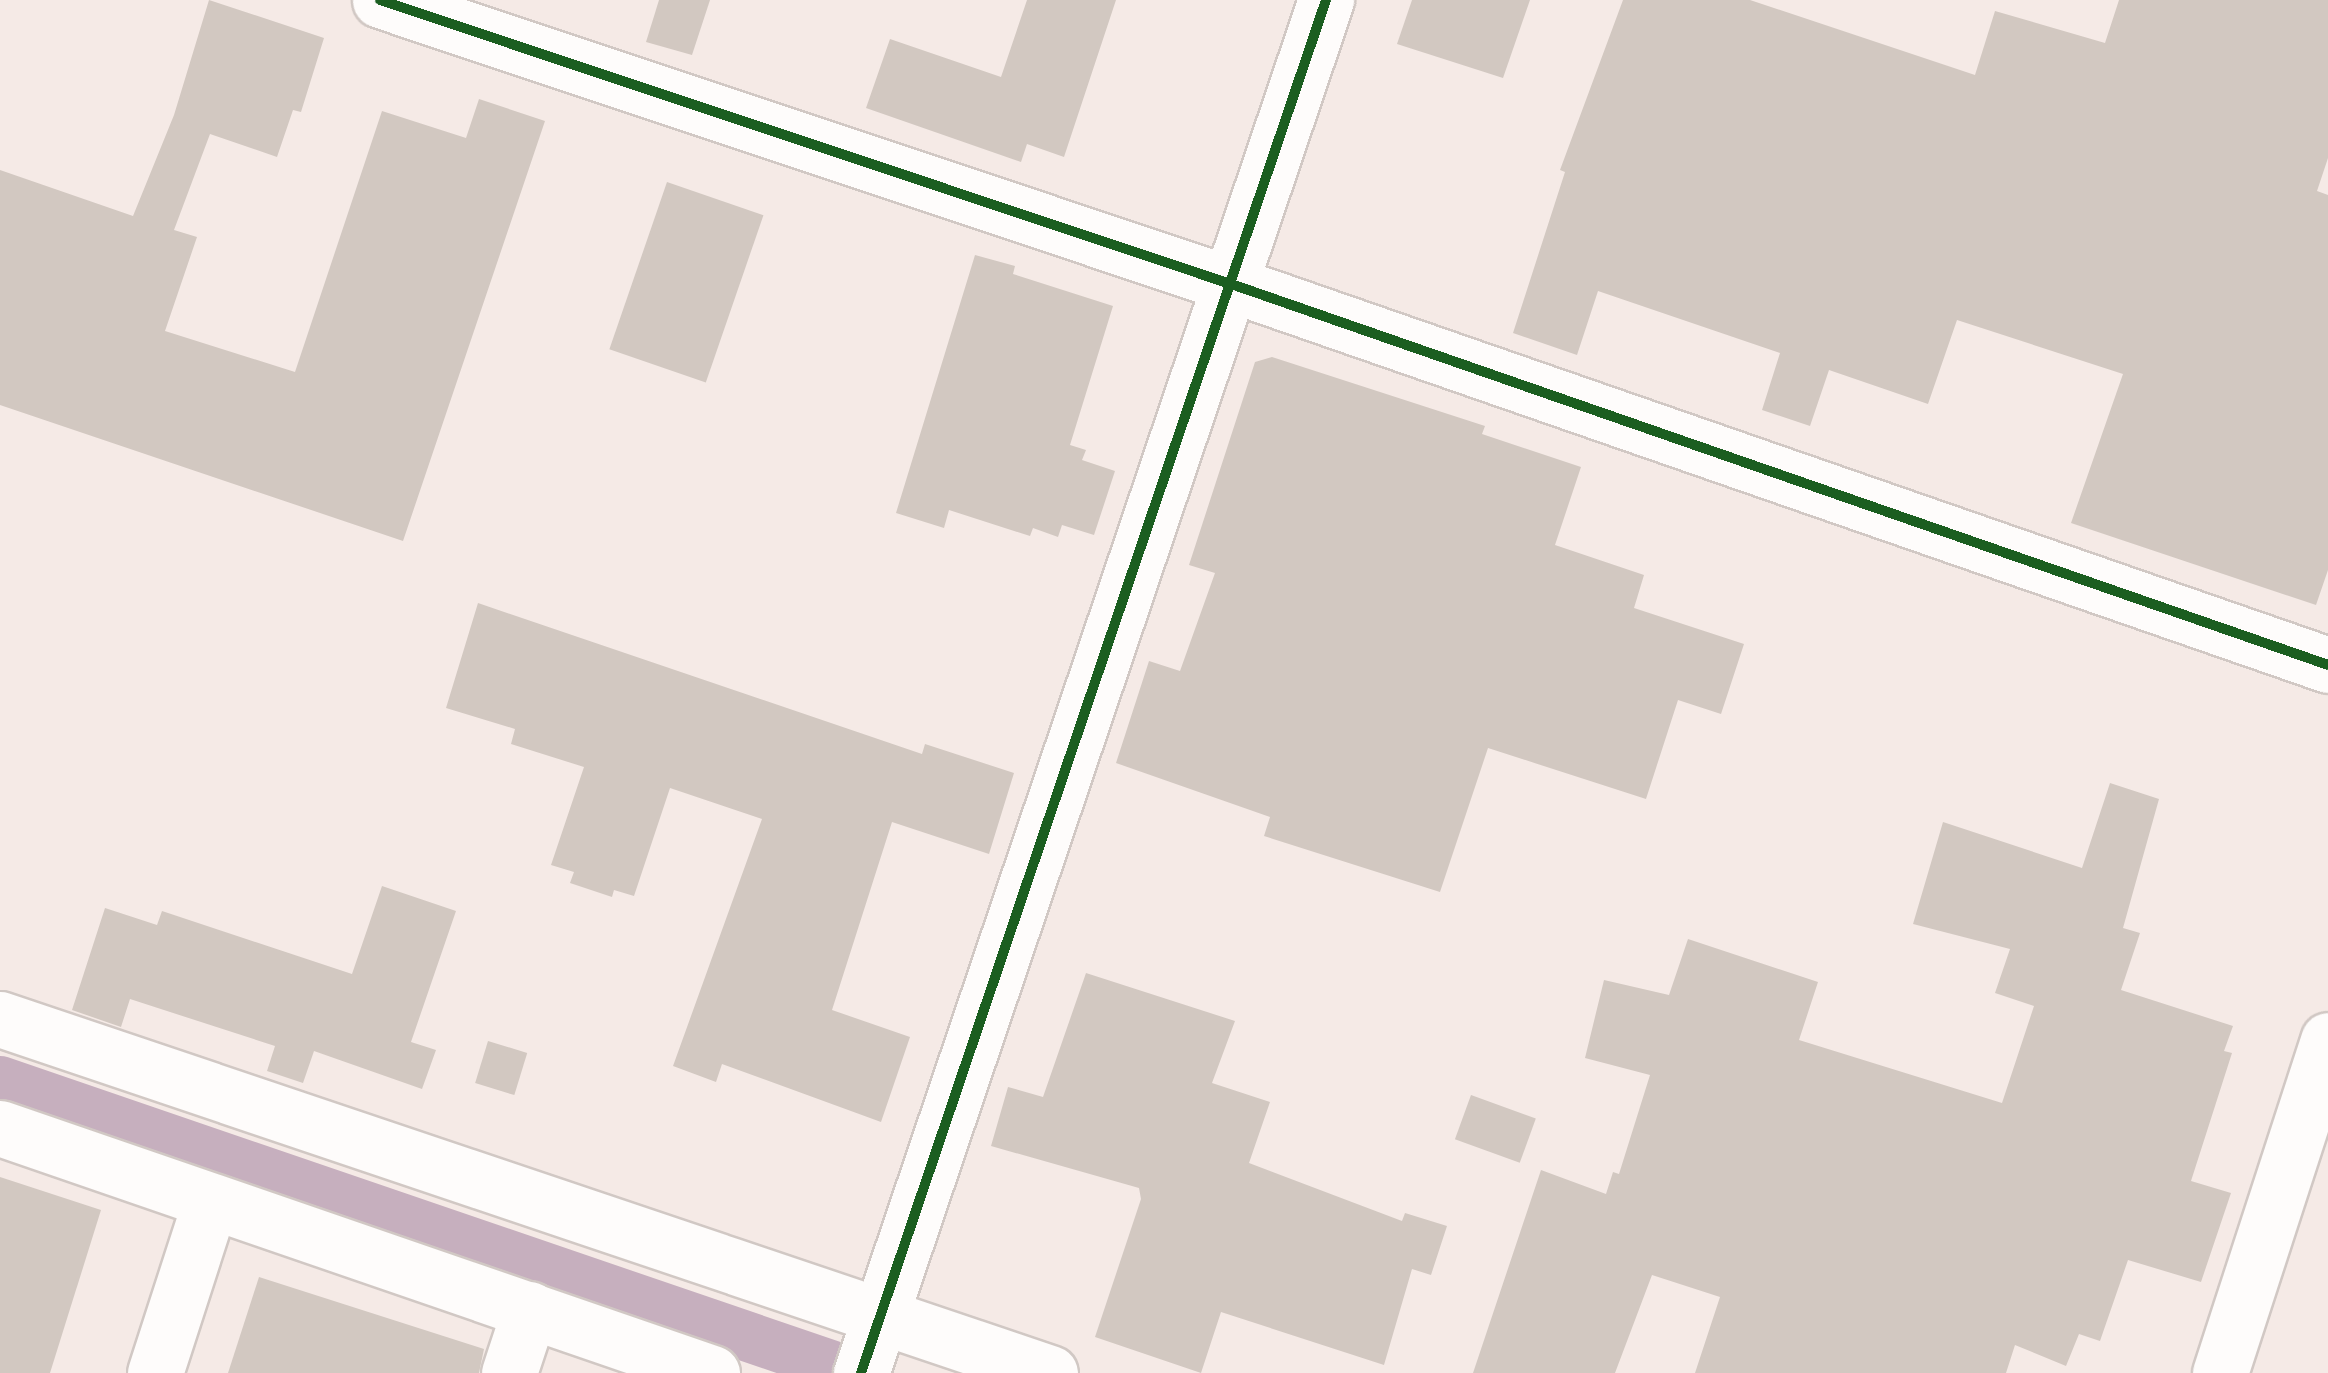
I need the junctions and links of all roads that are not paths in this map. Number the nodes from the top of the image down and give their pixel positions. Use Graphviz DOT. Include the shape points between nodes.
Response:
graph roads {
  1 [pos="380,0"];
  2 [pos="1326,0"];
  3 [pos="1234,285"];
  4 [pos="2328,665"];
  5 [pos="0,1019"];
  6 [pos="2328,1040"];
  7 [pos="0,1128"];
  8 [pos="210,1204"];
  9 [pos="530,1309"];
  10 [pos="871,1344"];
  11 [pos="155,1373"];
  12 [pos="508,1373"];
  13 [pos="712,1373"];
  14 [pos="1050,1373"];
  15 [pos="2220,1373"];
  1 -- 3 [label="street"];
  2 -- 3 [label="street"];
  3 -- 4 [label="street"];
  3 -- 10 [label="street"];
  5 -- 10 [label="street"];
  6 -- 15 [label="street"];
  7 -- 8 [label="street"];
  8 -- 9 [label="street"];
  8 -- 11 [label="street"];
  9 -- 12 [label="street"];
  9 -- 13 [label="street"];
  10 -- 14 [label="street"];
}
